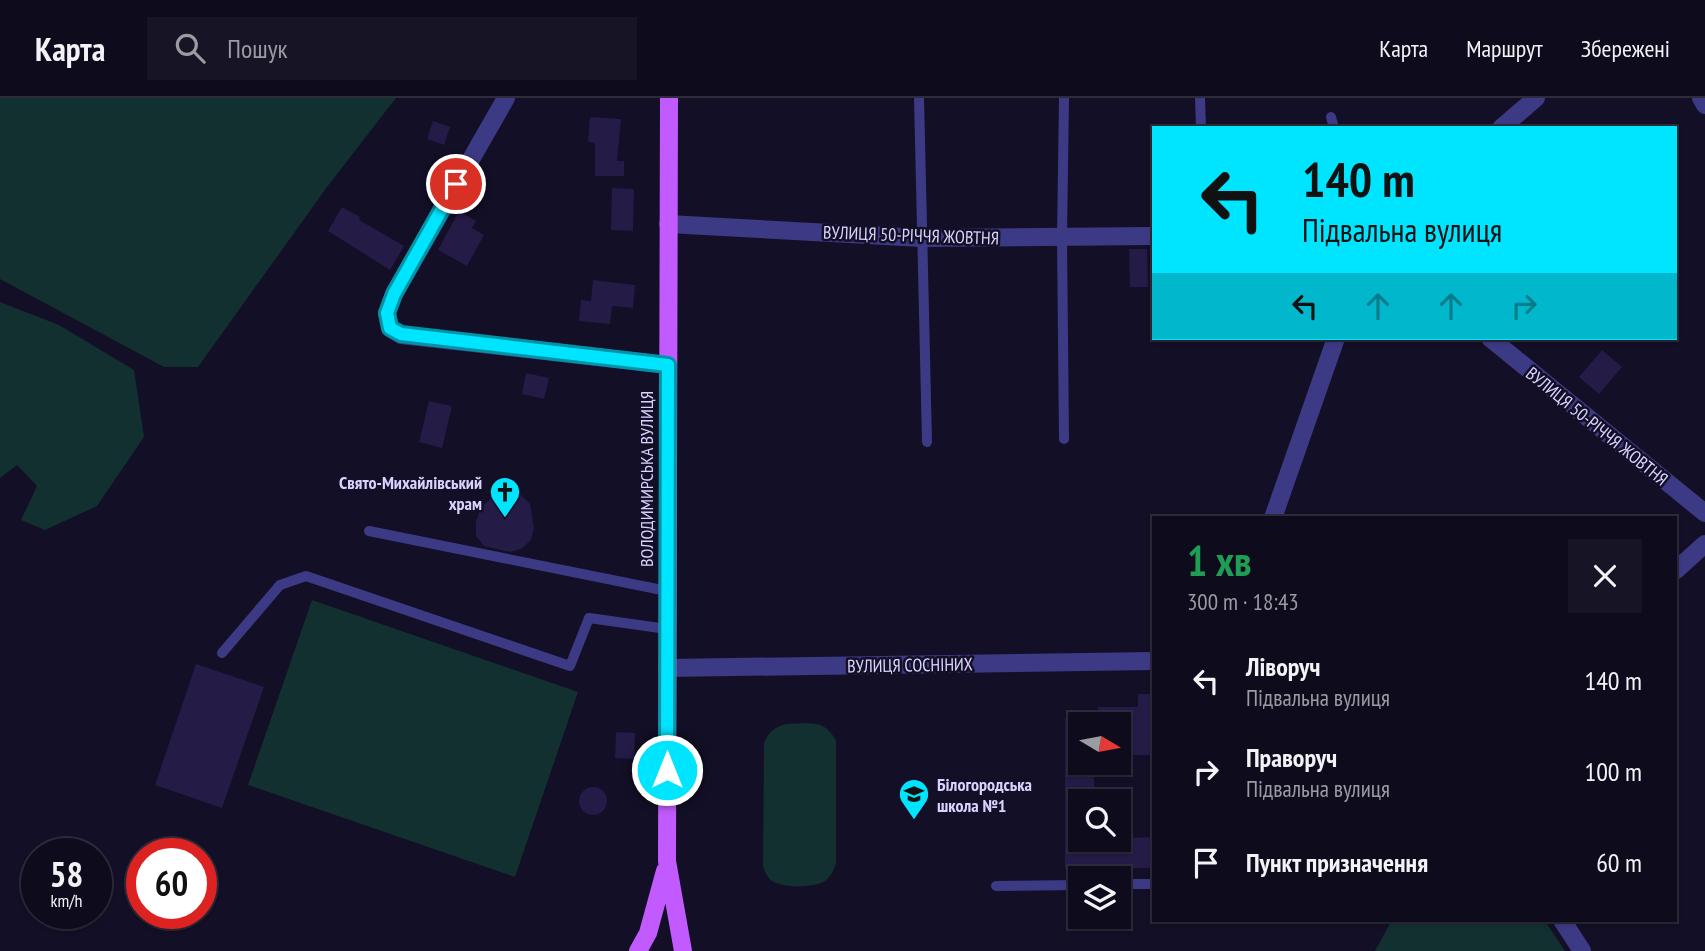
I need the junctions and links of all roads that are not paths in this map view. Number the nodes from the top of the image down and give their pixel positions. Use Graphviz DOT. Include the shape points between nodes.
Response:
graph roads {
  1 [pos="506,98"];
  2 [pos="669,98"];
  3 [pos="919,98"];
  4 [pos="1063,98"];
  5 [pos="1200,98"];
  6 [pos="1536,98"];
  7 [pos="1701,98"];
  8 [pos="1705,105"];
  9 [pos="1200,126"];
  10 [pos="1502,126"];
  11 [pos="668,224"];
  12 [pos="1152,236"];
  13 [pos="922,238"];
  14 [pos="1062,238"];
  15 [pos="1334,340"];
  16 [pos="1492,340"];
  17 [pos="668,365"];
  18 [pos="1065,439"];
  19 [pos="927,442"];
  20 [pos="1705,513"];
  21 [pos="1274,516"];
  22 [pos="369,531"];
  23 [pos="1705,544"];
  24 [pos="1677,569"];
  25 [pos="667,591"];
  26 [pos="667,629"];
  27 [pos="222,653"];
  28 [pos="1152,661"];
  29 [pos="667,668"];
  30 [pos="667,861"];
  31 [pos="1131,884"];
  32 [pos="1152,884"];
  33 [pos="1068,885"];
  34 [pos="996,886"];
  35 [pos="1563,922"];
  36 [pos="638,951"];
  37 [pos="683,951"];
  38 [pos="1582,951"];
  1 -- 17 [label="street" via="394,294 387,313 390,328 401,334"];
  2 -- 11 [label="main road, ВОЛОДИМИРСЬКА ВУЛИЦЯ"];
  3 -- 13 [label="lane"];
  4 -- 14 [label="lane"];
  5 -- 9 [label="lane"];
  6 -- 10 [label="street"];
  7 -- 8 [label="street"];
  11 -- 13 [label="street, ВУЛИЦЯ 50-РІЧЧЯ ЖОВТНЯ"];
  11 -- 17 [label="main road, ВОЛОДИМИРСЬКА ВУЛИЦЯ"];
  12 -- 14 [label="street, ВУЛИЦЯ 50-РІЧЧЯ ЖОВТНЯ"];
  13 -- 14 [label="street, ВУЛИЦЯ 50-РІЧЧЯ ЖОВТНЯ"];
  13 -- 19 [label="lane"];
  14 -- 18 [label="lane"];
  15 -- 21 [label="street"];
  16 -- 20 [label="street, ВУЛИЦЯ 50-РІЧЧЯ ЖОВТНЯ"];
  17 -- 25 [label="main road, ВОЛОДИМИРСЬКА ВУЛИЦЯ"];
  22 -- 25 [label="lane"];
  23 -- 24 [label="street"];
  25 -- 26 [label="main road, ВОЛОДИМИРСЬКА ВУЛИЦЯ"];
  26 -- 27 [label="lane" via="589,618 570,666 306,576 280,585"];
  26 -- 29 [label="main road, ВОЛОДИМИРСЬКА ВУЛИЦЯ"];
  28 -- 29 [label="street, ВУЛИЦЯ СОСНІНИХ"];
  29 -- 30 [label="main road, ВОЛОДИМИРСЬКА ВУЛИЦЯ"];
  30 -- 36 [label="main road, ВОЛОДИМИРСЬКА ВУЛИЦЯ" via="658,903"];
  30 -- 37 [label="main road, ВОЛОДИМИРСЬКА ВУЛИЦЯ"];
  31 -- 32 [label="lane"];
  33 -- 34 [label="lane"];
  35 -- 38 [label="street"];
}
